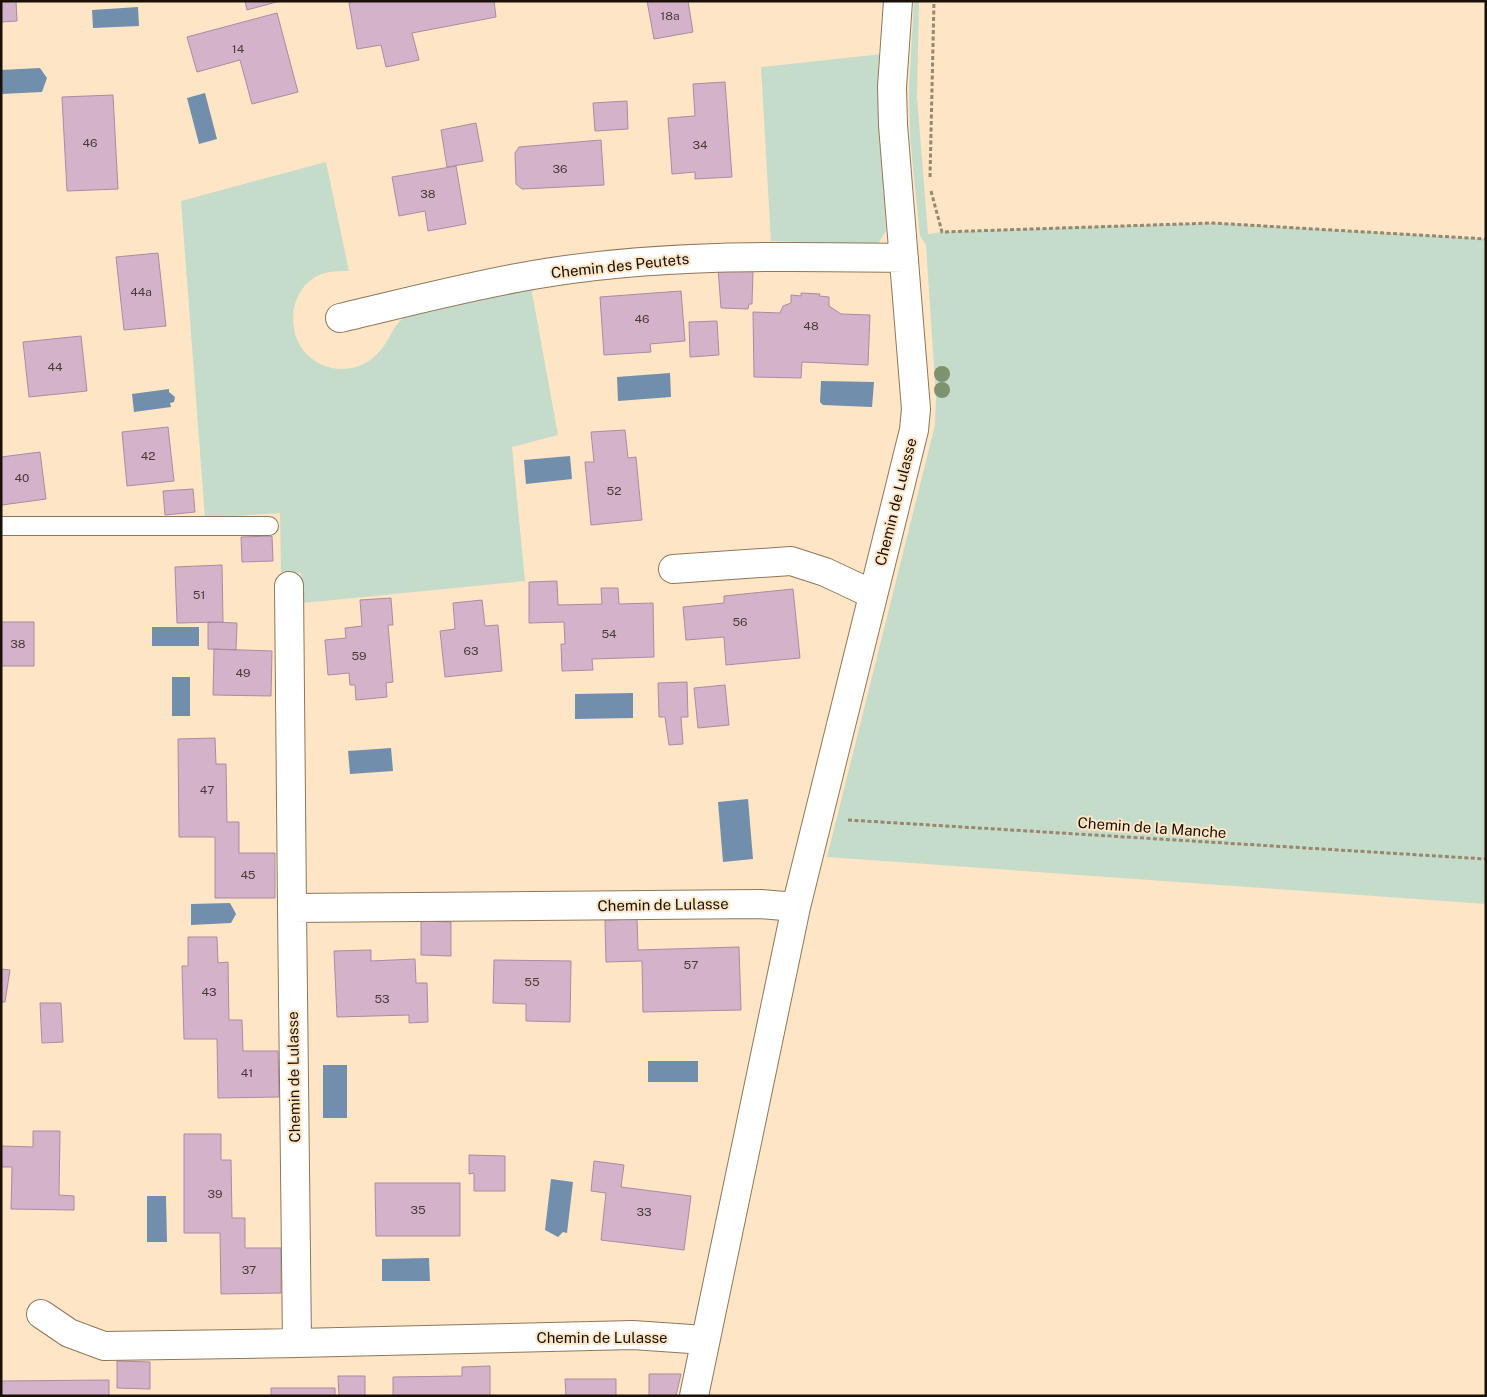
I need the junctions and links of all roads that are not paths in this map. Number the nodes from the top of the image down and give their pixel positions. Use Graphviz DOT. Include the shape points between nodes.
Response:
graph roads {
  1 [pos="898,1"];
  2 [pos="904,258"];
  3 [pos="340,318"];
  4 [pos="1,526"];
  5 [pos="269,526"];
  6 [pos="673,568"];
  7 [pos="289,586"];
  8 [pos="872,594"];
  9 [pos="796,907"];
  10 [pos="292,908"];
  11 [pos="41,1314"];
  12 [pos="705,1340"];
  13 [pos="297,1343"];
  14 [pos="694,1396"];
  1 -- 2 [label="street" via="892,87"];
  2 -- 3 [label="street, Chemin des Peutets" via="775,256 598,266 532,275"];
  2 -- 8 [label="street, Chemin de Lulasse" via="916,409 914,430"];
  4 -- 5 [label="lane"];
  6 -- 8 [label="street" via="790,561"];
  7 -- 10 [label="street"];
  8 -- 9 [label="street, Chemin de Lulasse"];
  9 -- 10 [label="street, Chemin de Lulasse" via="760,904"];
  9 -- 12 [label="street, Chemin de Lulasse"];
  10 -- 13 [label="street, Chemin de Lulasse"];
  11 -- 13 [label="street" via="69,1333 104,1346"];
  12 -- 13 [label="street, Chemin de Lulasse" via="633,1335"];
  12 -- 14 [label="street, Chemin de Lulasse"];
}
